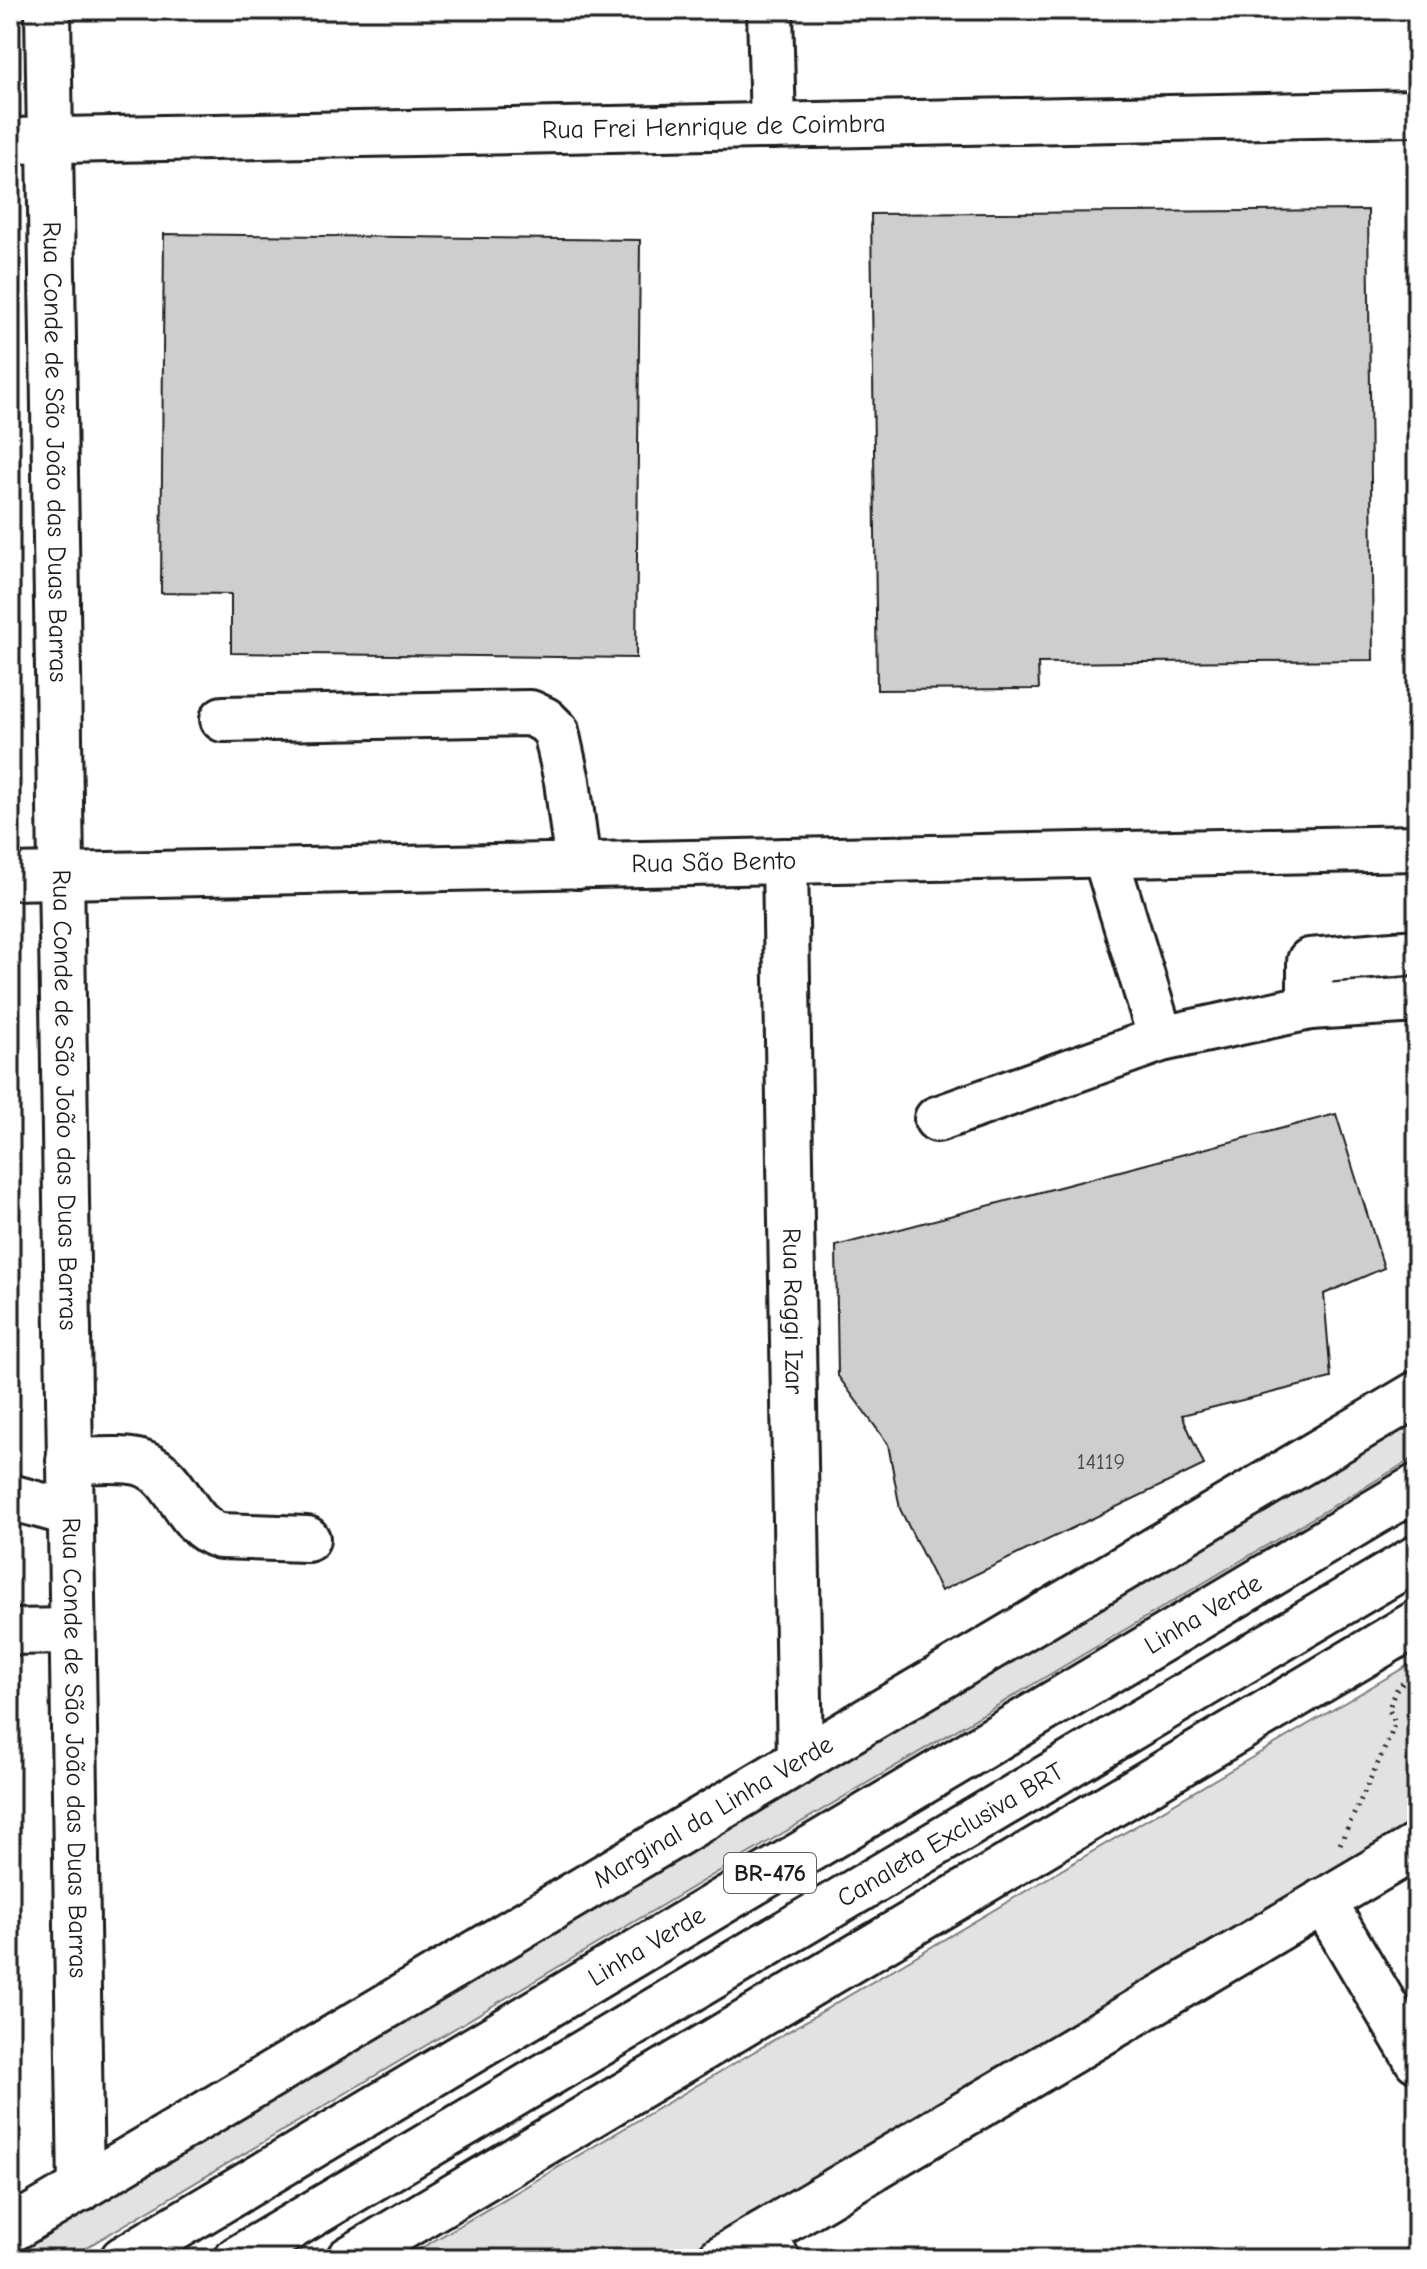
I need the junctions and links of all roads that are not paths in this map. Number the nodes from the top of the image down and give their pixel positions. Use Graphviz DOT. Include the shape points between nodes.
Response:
graph roads {
  1 [pos="48,10"];
  2 [pos="770,10"];
  3 [pos="1417,113"];
  4 [pos="773,126"];
  5 [pos="30,140"];
  6 [pos="223,719"];
  7 [pos="1417,848"];
  8 [pos="1105,855"];
  9 [pos="785,861"];
  10 [pos="578,866"];
  11 [pos="60,876"];
  12 [pos="10,877"];
  13 [pos="1417,952"];
  14 [pos="1417,1000"];
  15 [pos="1310,1007"];
  16 [pos="1161,1039"];
  17 [pos="937,1119"];
  18 [pos="1417,1394"];
  19 [pos="69,1461"];
  20 [pos="1417,1487"];
  21 [pos="10,1497"];
  22 [pos="69,1513"];
  23 [pos="307,1539"];
  24 [pos="1417,1558"];
  25 [pos="1417,1623"];
  26 [pos="72,1631"];
  27 [pos="10,1632"];
  28 [pos="800,1761"];
  29 [pos="1417,1846"];
  30 [pos="1323,1901"];
  31 [pos="1417,2060"];
  32 [pos="81,2189"];
  33 [pos="10,2230"];
  34 [pos="770,2246"];
  35 [pos="123,2259"];
  36 [pos="237,2259"];
  37 [pos="349,2259"];
  38 [pos="720,2259"];
  1 -- 5 [label="main road, Rua Conde de São João das Duas Barras"];
  2 -- 4 [label="main road"];
  3 -- 4 [label="main road, Rua Frei Henrique de Coimbra"];
  4 -- 5 [label="main road, Rua Frei Henrique de Coimbra"];
  5 -- 11 [label="main road, Rua Conde de São João das Duas Barras"];
  6 -- 10 [label="main road" via="530,713 556,731"];
  7 -- 8 [label="main road, Rua São Bento"];
  8 -- 9 [label="main road, Rua São Bento"];
  8 -- 16 [label="main road"];
  9 -- 10 [label="main road, Rua São Bento"];
  9 -- 28 [label="main road, Rua Raggi Izar"];
  10 -- 11 [label="main road, Rua São Bento"];
  11 -- 12 [label="main road, Rua São Bento"];
  11 -- 19 [label="main road, Rua Conde de São João das Duas Barras"];
  13 -- 15 [label="main road" via="1310,961"];
  14 -- 15 [label="main road"];
  15 -- 16 [label="main road"];
  16 -- 17 [label="main road"];
  18 -- 28 [label="main road, Marginal da Linha Verde"];
  19 -- 22 [label="main road, Rua Conde de São João das Duas Barras"];
  19 -- 23 [label="main road" via="141,1463 163,1474 207,1532"];
  20 -- 35 [label="main road, Linha Verde / BR-476"];
  21 -- 22 [label="main road"];
  22 -- 26 [label="main road, Rua Conde de São João das Duas Barras"];
  24 -- 36 [label="main road, Canaleta Exclusiva BRT"];
  25 -- 37 [label="main road"];
  26 -- 27 [label="main road"];
  26 -- 32 [label="main road, Rua Conde de São João das Duas Barras"];
  28 -- 32 [label="main road, Marginal da Linha Verde"];
  29 -- 30 [label="main road"];
  30 -- 31 [label="main road"];
  30 -- 34 [label="main road"];
  32 -- 33 [label="main road, Marginal da Linha Verde"];
  34 -- 38 [label="main road"];
}
